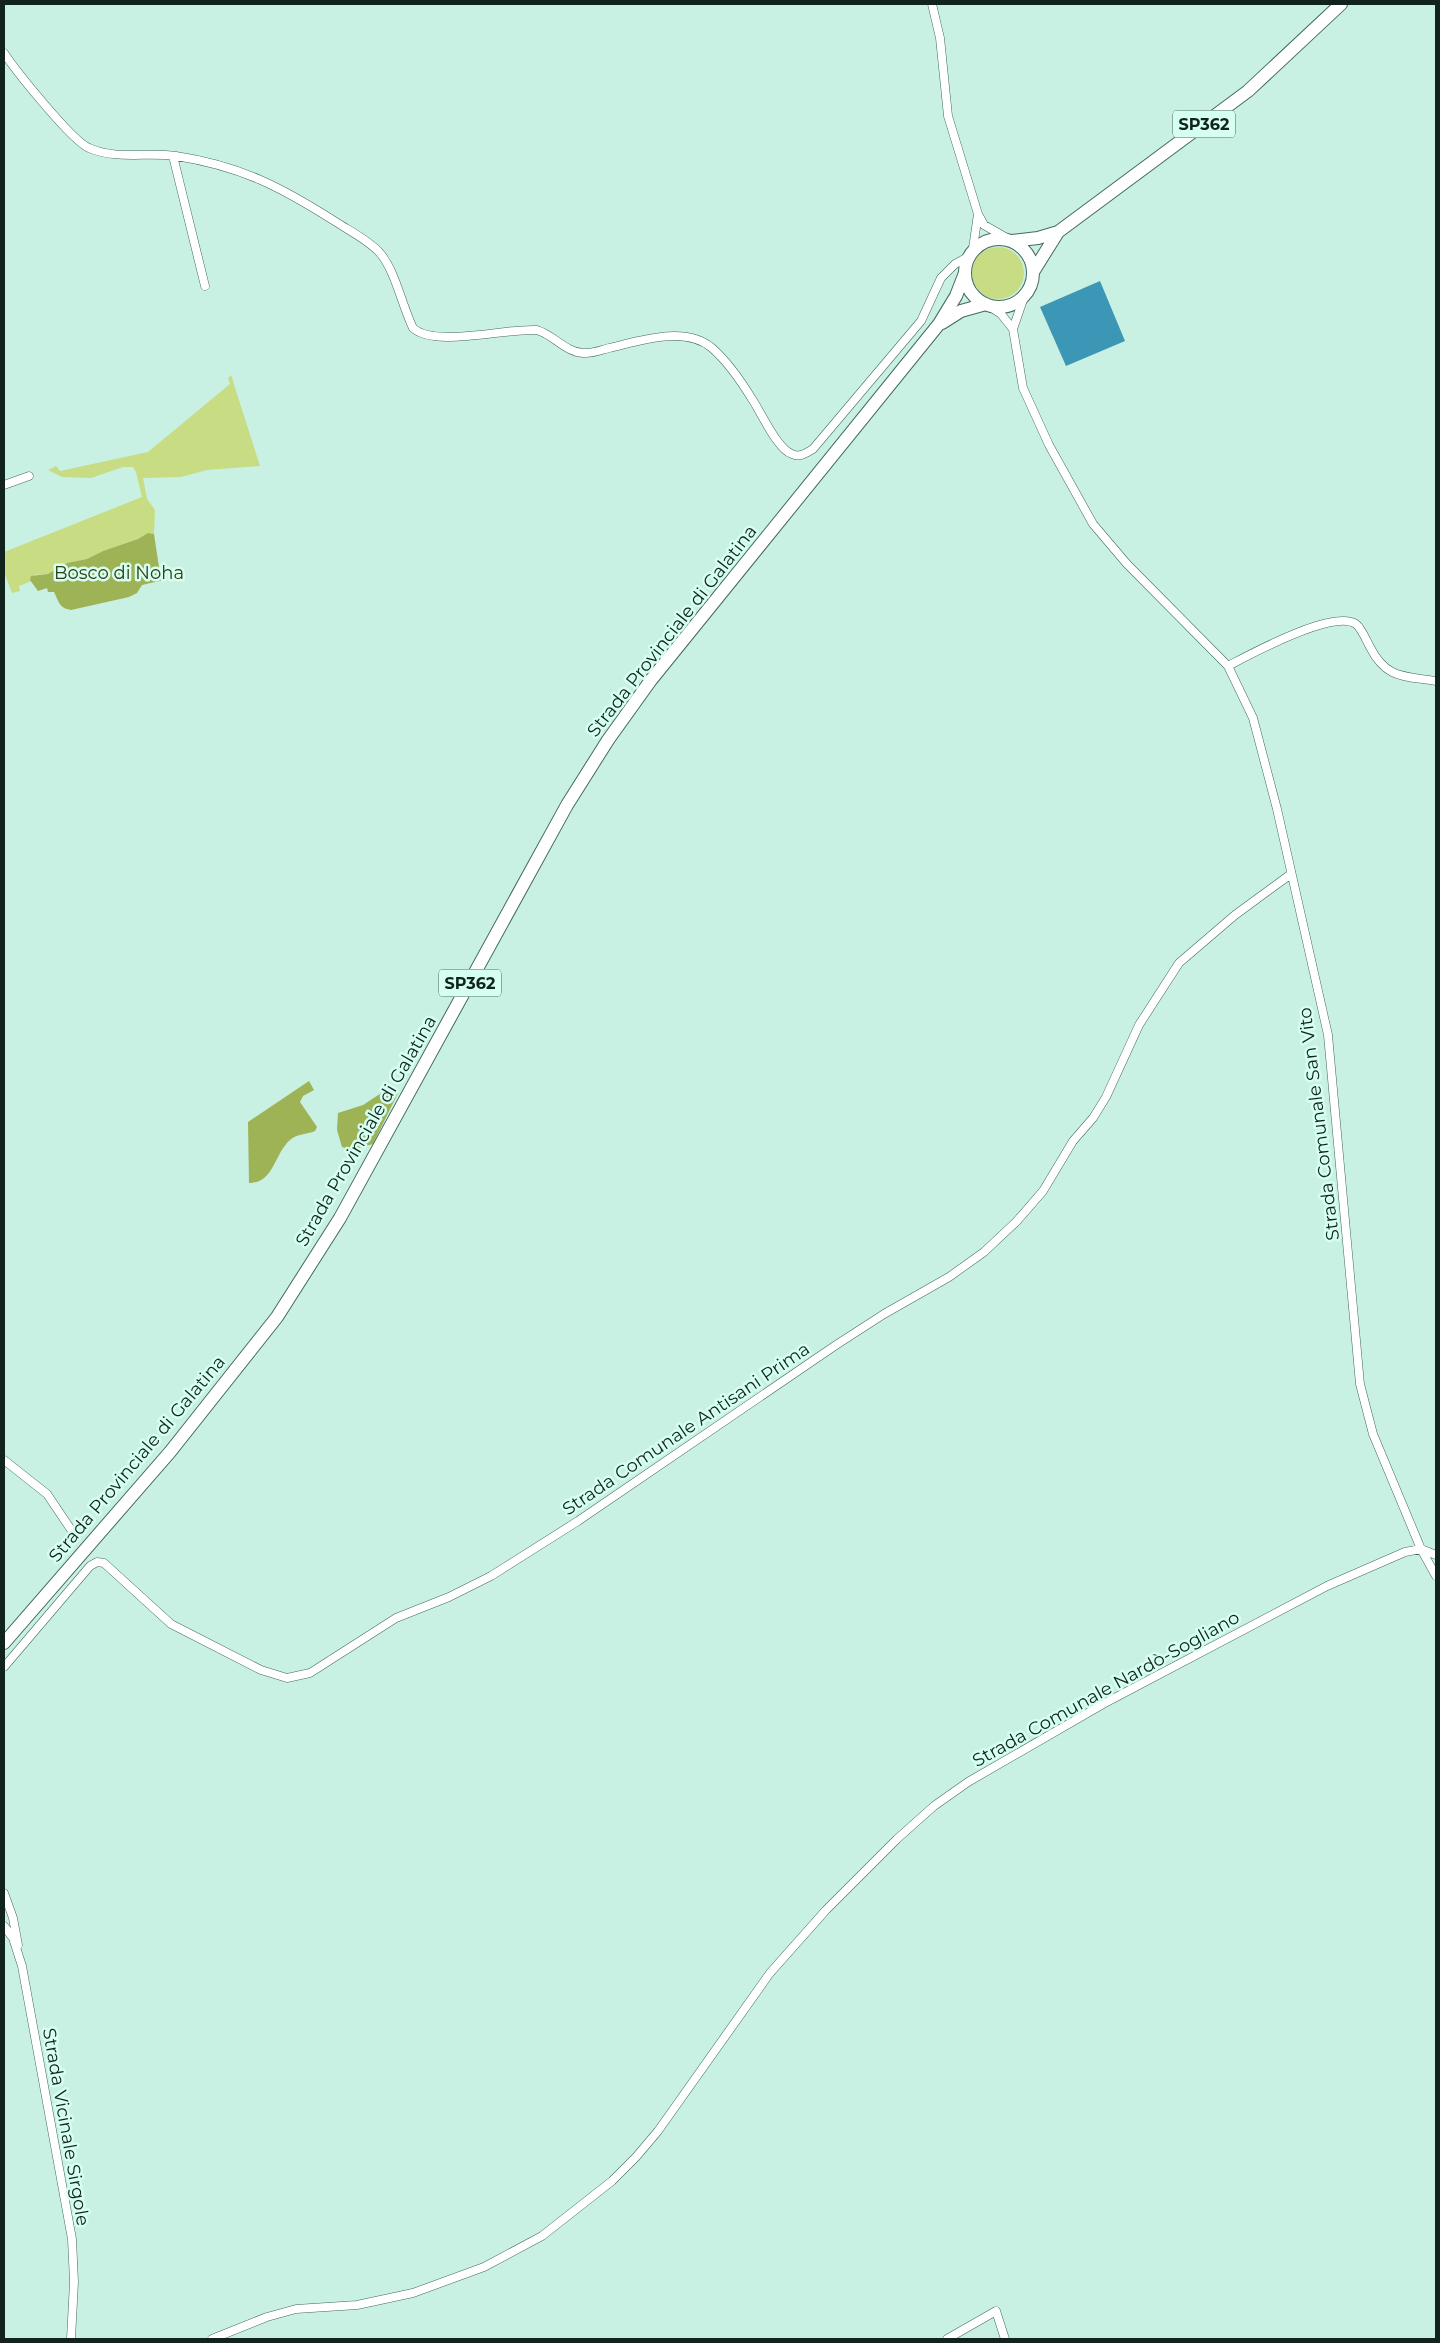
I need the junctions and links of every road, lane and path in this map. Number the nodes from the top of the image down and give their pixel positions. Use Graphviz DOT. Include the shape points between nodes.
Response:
graph roads {
  1 [pos="932,4"];
  2 [pos="1341,4"];
  3 [pos="4,53"];
  4 [pos="173,156"];
  5 [pos="978,214"];
  6 [pos="1058,232"];
  7 [pos="1012,241"];
  8 [pos="970,253"];
  9 [pos="1033,272"];
  10 [pos="965,273"];
  11 [pos="205,286"];
  12 [pos="1024,297"];
  13 [pos="986,304"];
  14 [pos="940,324"];
  15 [pos="1013,328"];
  16 [pos="29,476"];
  17 [pos="4,484"];
  18 [pos="1228,666"];
  19 [pos="1436,680"];
  20 [pos="1292,874"];
  21 [pos="4,1460"];
  22 [pos="76,1537"];
  23 [pos="1421,1549"];
  24 [pos="1436,1555"];
  25 [pos="1436,1576"];
  26 [pos="4,1643"];
  27 [pos="4,1667"];
  28 [pos="4,1894"];
  29 [pos="4,1926"];
  30 [pos="17,1952"];
  31 [pos="71,2339"];
  32 [pos="212,2339"];
  33 [pos="947,2339"];
  34 [pos="1005,2339"];
  1 -- 5 [label="street" via="940,38 948,116"];
  2 -- 6 [label="main road, SP362" via="1248,91"];
  3 -- 4 [label="street" via="74,136 89,148 115,154"];
  4 -- 8 [label="street" via="242,171 262,179 363,239 380,252 413,328 425,336 439,338 537,330 569,349 586,354 659,338 697,340 710,346 751,397 780,444 792,454 802,455 813,449 921,322 941,278"];
  4 -- 11 [label="street"];
  5 -- 7 [label="street" via="984,225"];
  5 -- 8 [label="street"];
  6 -- 7 [label="main road, SP362"];
  6 -- 9 [label="main road, SP362"];
  7 -- 8 [label="main road, SP362" via="985,241"];
  7 -- 9 [label="main road" via="1030,259"];
  8 -- 10 [label="main road, Strada Provinciale di Galatina / SP362"];
  9 -- 12 [label="main road, SP362" via="1031,285"];
  10 -- 13 [label="main road, Strada Provinciale di Galatina / SP362" via="967,286"];
  10 -- 14 [label="main road, Strada Provinciale di Galatina / SP362"];
  12 -- 13 [label="main road, Strada Provinciale di Galatina / SP362" via="999,307"];
  12 -- 15 [label="street"];
  13 -- 14 [label="main road, Strada Provinciale di Galatina / SP362" via="961,311"];
  13 -- 15 [label="street" via="1002,314"];
  14 -- 26 [label="main road, Strada Provinciale di Galatina / SP362" via="651,680 608,740 567,805 340,1218 276,1317 170,1452"];
  15 -- 18 [label="street, Strada Comunale San Vito" via="1023,388 1049,445 1094,524 1127,564"];
  16 -- 17 [label="street"];
  18 -- 19 [label="street" via="1289,636 1332,622 1351,623 1362,632 1377,661 1395,675"];
  18 -- 20 [label="street, Strada Comunale San Vito" via="1252,718"];
  20 -- 23 [label="street, Strada Comunale San Vito" via="1328,1035 1360,1384 1374,1434"];
  20 -- 27 [label="street, Strada Comunale Antisani Prima" via="1235,915 1178,963 1139,1025 1093,1118 1073,1141 1043,1191 984,1252 949,1277 836,1345 578,1521 491,1576 396,1618 310,1673 287,1678 261,1670 171,1624 104,1563 97,1562 90,1566"];
  21 -- 22 [label="street" via="47,1494"];
  23 -- 24 [label="street"];
  23 -- 25 [label="street, Strada Comunale San Vito"];
  23 -- 32 [label="street, Strada Comunale Nardò-Sogliano" via="1404,1552 1327,1586 1111,1699 968,1782 934,1806 826,1910 770,1974 636,2157 612,2181 542,2236 484,2266 413,2293 357,2305 296,2309"];
  28 -- 30 [label="street" via="16,1929"];
  29 -- 30 [label="street, Strada Vicinale Sirgole"];
  30 -- 31 [label="street, Strada Vicinale Sirgole" via="72,2240"];
  33 -- 34 [label="street" via="996,2311"];
}
